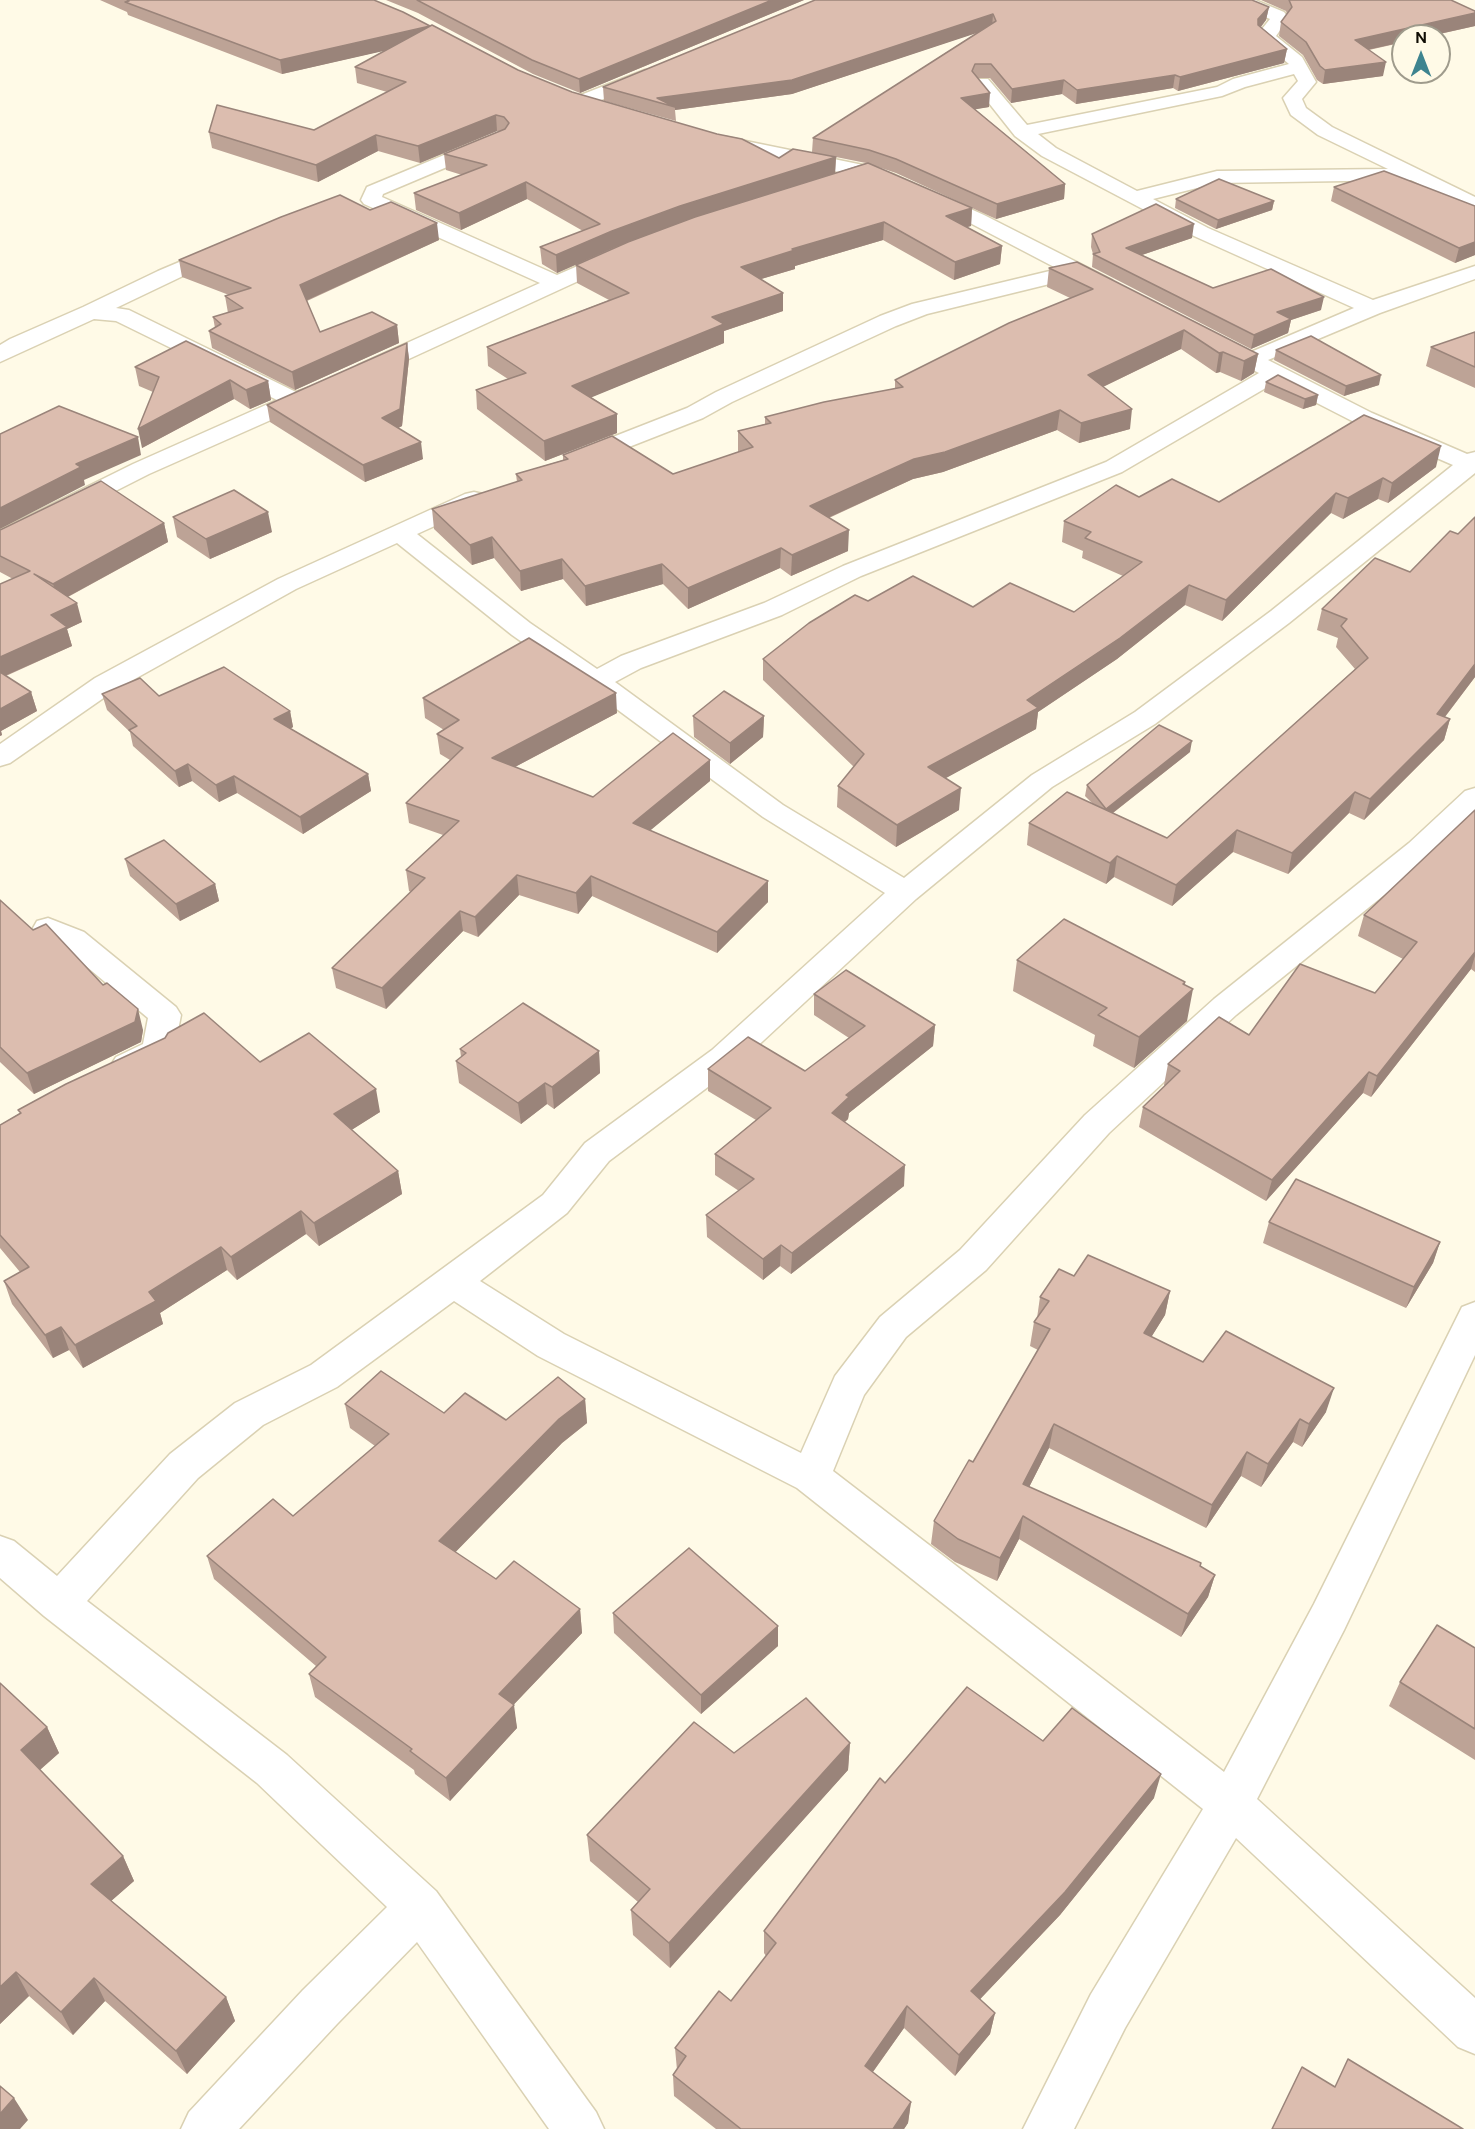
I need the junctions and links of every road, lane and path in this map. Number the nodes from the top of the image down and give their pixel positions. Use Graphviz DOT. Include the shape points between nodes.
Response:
graph roads {
  1 [pos="1240,0"];
  2 [pos="1300,67"];
  3 [pos="662,68"];
  4 [pos="982,83"];
  5 [pos="560,94"];
  6 [pos="580,102"];
  7 [pos="614,112"];
  8 [pos="1022,132"];
  9 [pos="706,138"];
  10 [pos="498,139"];
  11 [pos="868,172"];
  12 [pos="1415,174"];
  13 [pos="823,186"];
  14 [pos="374,191"];
  15 [pos="1133,198"];
  16 [pos="352,199"];
  17 [pos="1475,205"];
  18 [pos="242,242"];
  19 [pos="639,247"];
  20 [pos="1077,271"];
  21 [pos="1475,272"];
  22 [pos="557,284"];
  23 [pos="1126,296"];
  24 [pos="1372,308"];
  25 [pos="91,312"];
  26 [pos="1196,333"];
  27 [pos="0,355"];
  28 [pos="1250,360"];
  29 [pos="1275,373"];
  30 [pos="346,378"];
  31 [pos="326,387"];
  32 [pos="296,401"];
  33 [pos="1473,463"];
  34 [pos="555,468"];
  35 [pos="500,489"];
  36 [pos="399,532"];
  37 [pos="0,540"];
  38 [pos="596,681"];
  39 [pos="0,757"];
  40 [pos="1475,797"];
  41 [pos="905,892"];
  42 [pos="48,928"];
  43 [pos="99,1078"];
  44 [pos="453,1282"];
  45 [pos="1475,1317"];
  46 [pos="811,1476"];
  47 [pos="0,1553"];
  48 [pos="59,1603"];
  49 [pos="1230,1804"];
  50 [pos="420,1907"];
  51 [pos="1475,2030"];
  52 [pos="206,2129"];
  53 [pos="579,2129"];
  54 [pos="1048,2129"];
  1 -- 2 [label="street" via="1278,16 1267,38"];
  2 -- 8 [label="street" via="1222,91"];
  2 -- 12 [label="street" via="1307,82 1292,98 1298,111 1325,131"];
  3 -- 6 [label="street"];
  4 -- 8 [label="street"];
  5 -- 6 [label="street"];
  6 -- 7 [label="street"];
  8 -- 15 [label="street" via="1049,152"];
  9 -- 11 [label="street"];
  10 -- 14 [label="street"];
  11 -- 13 [label="street"];
  11 -- 20 [label="street" via="977,219"];
  12 -- 15 [label="street" via="1217,177"];
  12 -- 17 [label="street"];
  14 -- 16 [label="street"];
  14 -- 22 [label="street" via="371,200"];
  15 -- 24 [label="street"];
  18 -- 25 [label="street"];
  19 -- 22 [label="street"];
  20 -- 23 [label="street"];
  20 -- 34 [label="street" via="921,309 888,321 694,413"];
  21 -- 24 [label="street"];
  22 -- 30 [label="street"];
  24 -- 28 [label="street"];
  25 -- 27 [label="street"];
  25 -- 32 [label="street" via="121,315"];
  26 -- 28 [label="street"];
  28 -- 29 [label="street"];
  29 -- 33 [label="street" via="1364,418"];
  29 -- 38 [label="street" via="1114,467 852,571 774,609 631,662"];
  31 -- 32 [label="street"];
  32 -- 37 [label="street" via="141,469"];
  33 -- 41 [label="street" via="1280,618 1145,718 1042,781"];
  35 -- 36 [label="street"];
  36 -- 38 [label="street" via="521,629"];
  36 -- 39 [label="street" via="287,584 105,684"];
  38 -- 41 [label="street" via="773,811"];
  40 -- 46 [label="street" via="1420,850 1225,1007 1105,1116 973,1260 893,1327 848,1387"];
  41 -- 44 [label="street" via="724,1058 597,1152 555,1204"];
  42 -- 43 [label="street" via="73,939 165,1015 158,1052"];
  44 -- 46 [label="street" via="551,1345"];
  44 -- 48 [label="street" via="324,1376 249,1414 184,1466"];
  45 -- 49 [label="street" via="1329,1617"];
  46 -- 49 [label="street"];
  47 -- 48 [label="street"];
  48 -- 50 [label="street" via="272,1769"];
  49 -- 51 [label="street"];
  49 -- 54 [label="street" via="1108,2011"];
  50 -- 52 [label="street"];
  50 -- 53 [label="street"];
}
